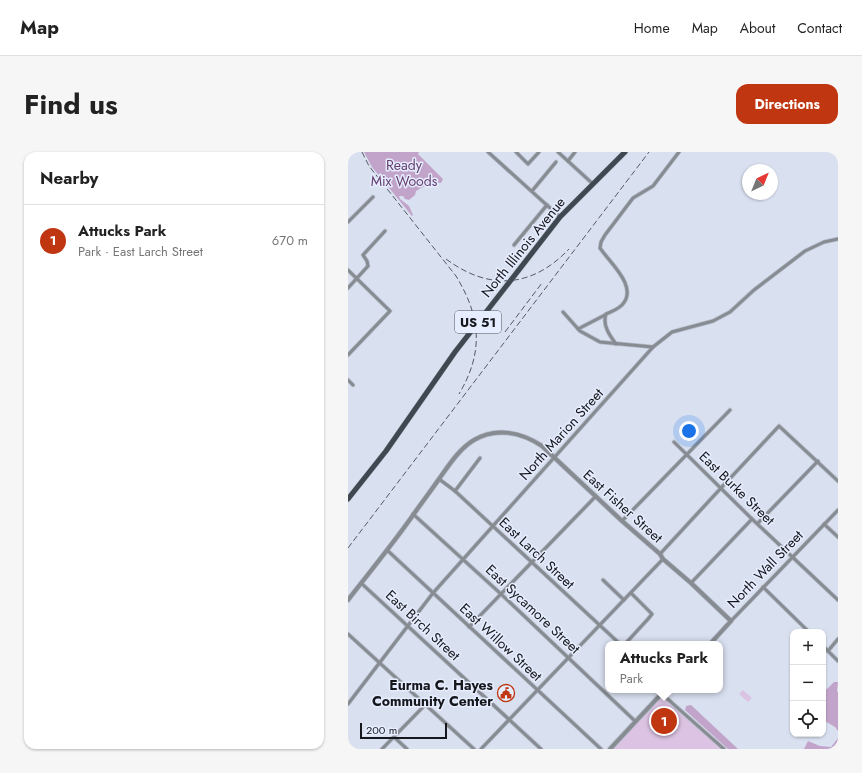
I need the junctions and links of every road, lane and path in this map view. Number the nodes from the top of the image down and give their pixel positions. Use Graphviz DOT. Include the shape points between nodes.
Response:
graph roads {
  1 [pos="488,152"];
  2 [pos="516,152"];
  3 [pos="539,152"];
  4 [pos="558,152"];
  5 [pos="575,152"];
  6 [pos="626,152"];
  7 [pos="680,152"];
  8 [pos="568,161"];
  9 [pos="556,162"];
  10 [pos="593,184"];
  11 [pos="532,191"];
  12 [pos="372,197"];
  13 [pos="547,205"];
  14 [pos="560,217"];
  15 [pos="349,219"];
  16 [pos="385,231"];
  17 [pos="838,239"];
  18 [pos="514,245"];
  19 [pos="348,270"];
  20 [pos="358,279"];
  21 [pos="348,288"];
  22 [pos="562,312"];
  23 [pos="606,314"];
  24 [pos="578,328"];
  25 [pos="616,344"];
  26 [pos="653,348"];
  27 [pos="348,354"];
  28 [pos="348,380"];
  29 [pos="353,385"];
  30 [pos="730,410"];
  31 [pos="674,442"];
  32 [pos="686,454"];
  33 [pos="480,458"];
  34 [pos="555,458"];
  35 [pos="818,461"];
  36 [pos="439,479"];
  37 [pos="838,481"];
  38 [pos="721,488"];
  39 [pos="455,491"];
  40 [pos="596,496"];
  41 [pos="348,500"];
  42 [pos="838,510"];
  43 [pos="414,514"];
  44 [pos="752,519"];
  45 [pos="622,521"];
  46 [pos="758,523"];
  47 [pos="824,524"];
  48 [pos="492,527"];
  49 [pos="838,537"];
  50 [pos="387,550"];
  51 [pos="660,554"];
  52 [pos="792,557"];
  53 [pos="663,559"];
  54 [pos="464,560"];
  55 [pos="532,563"];
  56 [pos="603,580"];
  57 [pos="361,583"];
  58 [pos="691,583"];
  59 [pos="763,587"];
  60 [pos="433,593"];
  61 [pos="631,593"];
  62 [pos="501,594"];
  63 [pos="348,600"];
  64 [pos="624,600"];
  65 [pos="838,600"];
  66 [pos="731,621"];
  67 [pos="407,625"];
  68 [pos="599,626"];
  69 [pos="469,627"];
  70 [pos="806,629"];
  71 [pos="348,634"];
  72 [pos="838,640"];
  73 [pos="616,641"];
  74 [pos="628,641"];
  75 [pos="713,641"];
  76 [pos="828,651"];
  77 [pos="568,658"];
  78 [pos="838,661"];
  79 [pos="379,663"];
  80 [pos="537,690"];
  81 [pos="663,693"];
  82 [pos="665,693"];
  83 [pos="348,704"];
  84 [pos="425,705"];
  85 [pos="509,720"];
  86 [pos="635,722"];
  87 [pos="394,737"];
  88 [pos="382,749"];
  89 [pos="406,749"];
  90 [pos="474,749"];
  91 [pos="481,749"];
  92 [pos="541,749"];
  93 [pos="601,749"];
  94 [pos="610,749"];
  95 [pos="724,749"];
  1 -- 11 [label="street"];
  2 -- 3 [label="street" via="528,164"];
  4 -- 8 [label="street"];
  5 -- 8 [label="street"];
  6 -- 10 [label="main road, North Illinois Avenue / US 51"];
  7 -- 23 [label="street" via="653,186 633,198 604,235 600,248 623,278 628,289 622,305"];
  8 -- 10 [label="street"];
  9 -- 11 [label="street"];
  10 -- 14 [label="main road, North Illinois Avenue / US 51"];
  11 -- 13 [label="street"];
  12 -- 15 [label="street"];
  13 -- 14 [label="street"];
  13 -- 18 [label="street"];
  14 -- 41 [label="main road, North Illinois Avenue / US 51" via="459,347"];
  16 -- 20 [label="street" via="362,255 368,266"];
  17 -- 26 [label="street, North Marion Street" via="805,251 730,312 713,321 672,332"];
  19 -- 20 [label="street"];
  20 -- 21 [label="street"];
  20 -- 27 [label="street" via="390,311"];
  22 -- 24 [label="street"];
  23 -- 24 [label="street"];
  23 -- 25 [label="street" via="604,318 608,331"];
  24 -- 25 [label="street" via="600,342"];
  25 -- 26 [label="street"];
  26 -- 34 [label="street, North Marion Street"];
  28 -- 29 [label="street"];
  30 -- 32 [label="street"];
  31 -- 32 [label="street, East Burke Street"];
  32 -- 38 [label="street, East Burke Street"];
  32 -- 45 [label="street"];
  33 -- 39 [label="street"];
  34 -- 36 [label="street, East Fisher Street" via="532,439 501,432 480,437 470,443 457,455"];
  34 -- 40 [label="street, East Fisher Street"];
  34 -- 48 [label="street, North Marion Street"];
  35 -- 37 [label="street"];
  35 -- 38 [label="street" via="779,426"];
  35 -- 46 [label="street"];
  36 -- 39 [label="street, East Larch Street"];
  36 -- 43 [label="street, East Fisher Street"];
  38 -- 44 [label="street, East Burke Street"];
  38 -- 51 [label="street"];
  39 -- 48 [label="street, East Larch Street"];
  40 -- 45 [label="street, East Fisher Street"];
  40 -- 55 [label="street"];
  42 -- 47 [label="street, North Wall Street"];
  43 -- 50 [label="street, East Fisher Street"];
  43 -- 54 [label="street, East Sycamore Street"];
  44 -- 46 [label="street, East Burke Street"];
  44 -- 58 [label="street"];
  45 -- 51 [label="street, East Fisher Street"];
  46 -- 52 [label="street, East Burke Street"];
  47 -- 49 [label="street"];
  47 -- 52 [label="street, North Wall Street"];
  48 -- 54 [label="street, North Marion Street"];
  48 -- 55 [label="street, East Larch Street"];
  50 -- 57 [label="street, East Fisher Street"];
  50 -- 60 [label="street, East Willow Street"];
  51 -- 53 [label="street, East Fisher Street"];
  52 -- 59 [label="street, North Wall Street"];
  52 -- 65 [label="street, East Burke Street"];
  53 -- 58 [label="street, East Fisher Street"];
  53 -- 61 [label="street"];
  54 -- 60 [label="street, North Marion Street"];
  54 -- 62 [label="street, East Sycamore Street"];
  55 -- 62 [label="street"];
  55 -- 68 [label="street, East Larch Street"];
  56 -- 64 [label="street"];
  57 -- 63 [label="street, East Fisher Street"];
  57 -- 67 [label="street, East Birch Street"];
  58 -- 66 [label="street, East Fisher Street"];
  59 -- 66 [label="street, North Wall Street"];
  59 -- 70 [label="street"];
  60 -- 67 [label="street, North Marion Street"];
  60 -- 69 [label="street, East Willow Street"];
  61 -- 64 [label="street"];
  61 -- 74 [label="street" via="652,614"];
  62 -- 69 [label="street"];
  62 -- 77 [label="street, East Sycamore Street"];
  64 -- 68 [label="street"];
  66 -- 75 [label="street, North Wall Street"];
  67 -- 79 [label="street, North Marion Street"];
  67 -- 85 [label="street, East Birch Street"];
  68 -- 73 [label="street, East Larch Street"];
  68 -- 77 [label="street"];
  69 -- 80 [label="street, East Willow Street"];
  71 -- 79 [label="street"];
  72 -- 76 [label="street"];
  76 -- 78 [label="street"];
  77 -- 80 [label="street"];
  77 -- 86 [label="street, East Sycamore Street"];
  79 -- 83 [label="street, North Marion Street"];
  79 -- 84 [label="street"];
  80 -- 85 [label="street"];
  80 -- 93 [label="street, East Willow Street"];
  81 -- 86 [label="street"];
  82 -- 95 [label="street"];
  84 -- 87 [label="street"];
  84 -- 90 [label="street"];
  85 -- 91 [label="street"];
  85 -- 92 [label="street, East Birch Street"];
  86 -- 94 [label="street"];
  87 -- 88 [label="street"];
  87 -- 89 [label="street"];
}
